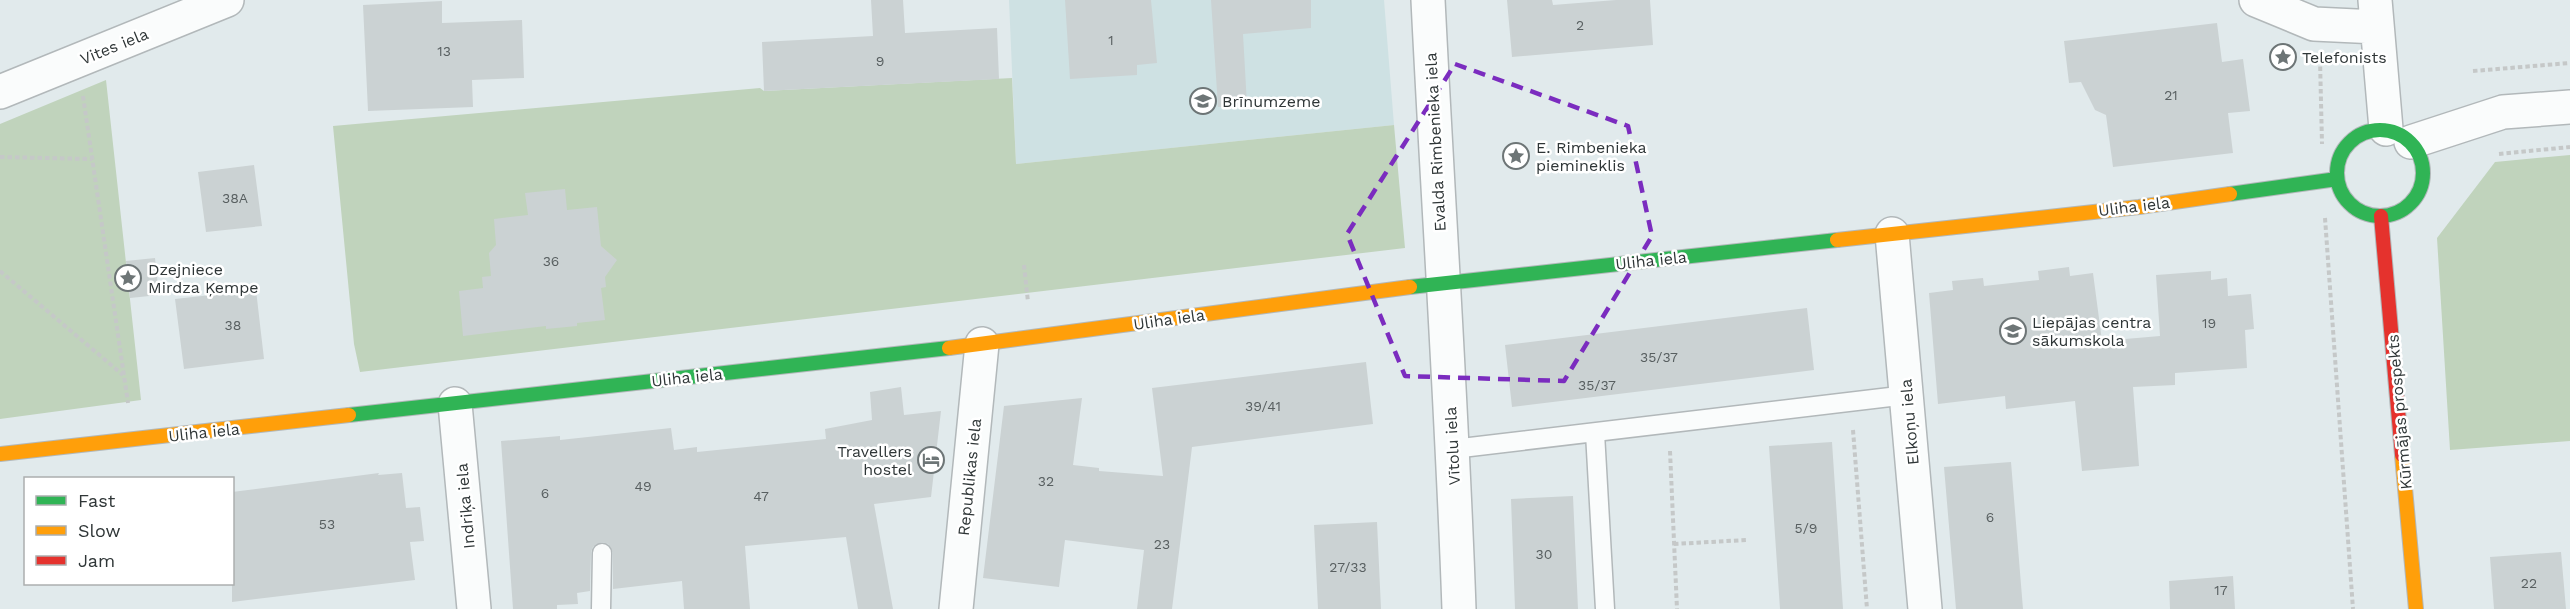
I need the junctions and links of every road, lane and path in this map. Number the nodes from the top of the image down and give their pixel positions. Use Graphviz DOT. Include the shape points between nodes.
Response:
graph roads {
  1 [pos="228,0"];
  2 [pos="1428,0"];
  3 [pos="2256,0"];
  4 [pos="2376,13"];
  5 [pos="77,61"];
  6 [pos="2570,63"];
  7 [pos="2473,71"];
  8 [pos="0,92"];
  9 [pos="2570,107"];
  10 [pos="2399,136"];
  11 [pos="2570,147"];
  12 [pos="2498,154"];
  13 [pos="0,157"];
  14 [pos="92,159"];
  15 [pos="2337,179"];
  16 [pos="2381,216"];
  17 [pos="1892,234"];
  18 [pos="2328,251"];
  19 [pos="1024,265"];
  20 [pos="0,271"];
  21 [pos="1442,283"];
  22 [pos="1028,307"];
  23 [pos="982,344"];
  24 [pos="124,375"];
  25 [pos="1906,395"];
  26 [pos="1851,402"];
  27 [pos="455,404"];
  28 [pos="129,413"];
  29 [pos="1669,424"];
  30 [pos="1595,433"];
  31 [pos="1454,449"];
  32 [pos="0,454"];
  33 [pos="1746,540"];
  34 [pos="1674,544"];
  35 [pos="602,553"];
  36 [pos="474,609"];
  37 [pos="601,609"];
  38 [pos="956,609"];
  39 [pos="1459,609"];
  40 [pos="1605,609"];
  41 [pos="1677,609"];
  42 [pos="1867,609"];
  43 [pos="1925,609"];
  44 [pos="2353,609"];
  45 [pos="2416,609"];
  1 -- 5 [label="street, Vites iela"];
  2 -- 21 [label="street, Evalda Rimbenieka iela"];
  3 -- 4 [label="street" via="2314,24"];
  4 -- 10 [label="street"];
  5 -- 8 [label="street, Vites iela"];
  5 -- 14 [label="path"];
  6 -- 7 [label="path"];
  9 -- 10 [label="street" via="2503,112"];
  10 -- 15 [label="main road" via="2371,130 2357,136 2340,158"];
  10 -- 16 [label="main road" via="2420,154 2422,183 2407,207"];
  11 -- 12 [label="path"];
  13 -- 14 [label="path"];
  14 -- 24 [label="path"];
  15 -- 16 [label="main road" via="2345,198 2355,208"];
  15 -- 17 [label="main road, Uliha iela" via="2139,207"];
  16 -- 45 [label="main road, Kūrmājas prospekts"];
  17 -- 21 [label="main road, Uliha iela"];
  17 -- 25 [label="street, Elkoņu iela"];
  18 -- 44 [label="path"];
  19 -- 22 [label="path"];
  20 -- 24 [label="path"];
  21 -- 23 [label="main road, Uliha iela"];
  21 -- 31 [label="street, Vītolu iela"];
  23 -- 27 [label="main road, Uliha iela"];
  23 -- 38 [label="street, Republikas iela"];
  24 -- 28 [label="path"];
  25 -- 26 [label="lane"];
  25 -- 43 [label="street, Elkoņu iela"];
  26 -- 29 [label="lane"];
  26 -- 42 [label="path"];
  27 -- 32 [label="main road, Uliha iela"];
  27 -- 36 [label="street, Indriķa iela"];
  29 -- 30 [label="lane"];
  29 -- 34 [label="path"];
  30 -- 31 [label="lane"];
  30 -- 40 [label="lane"];
  31 -- 39 [label="street, Vītolu iela"];
  33 -- 34 [label="path"];
  34 -- 41 [label="path"];
  35 -- 37 [label="lane"];
}
